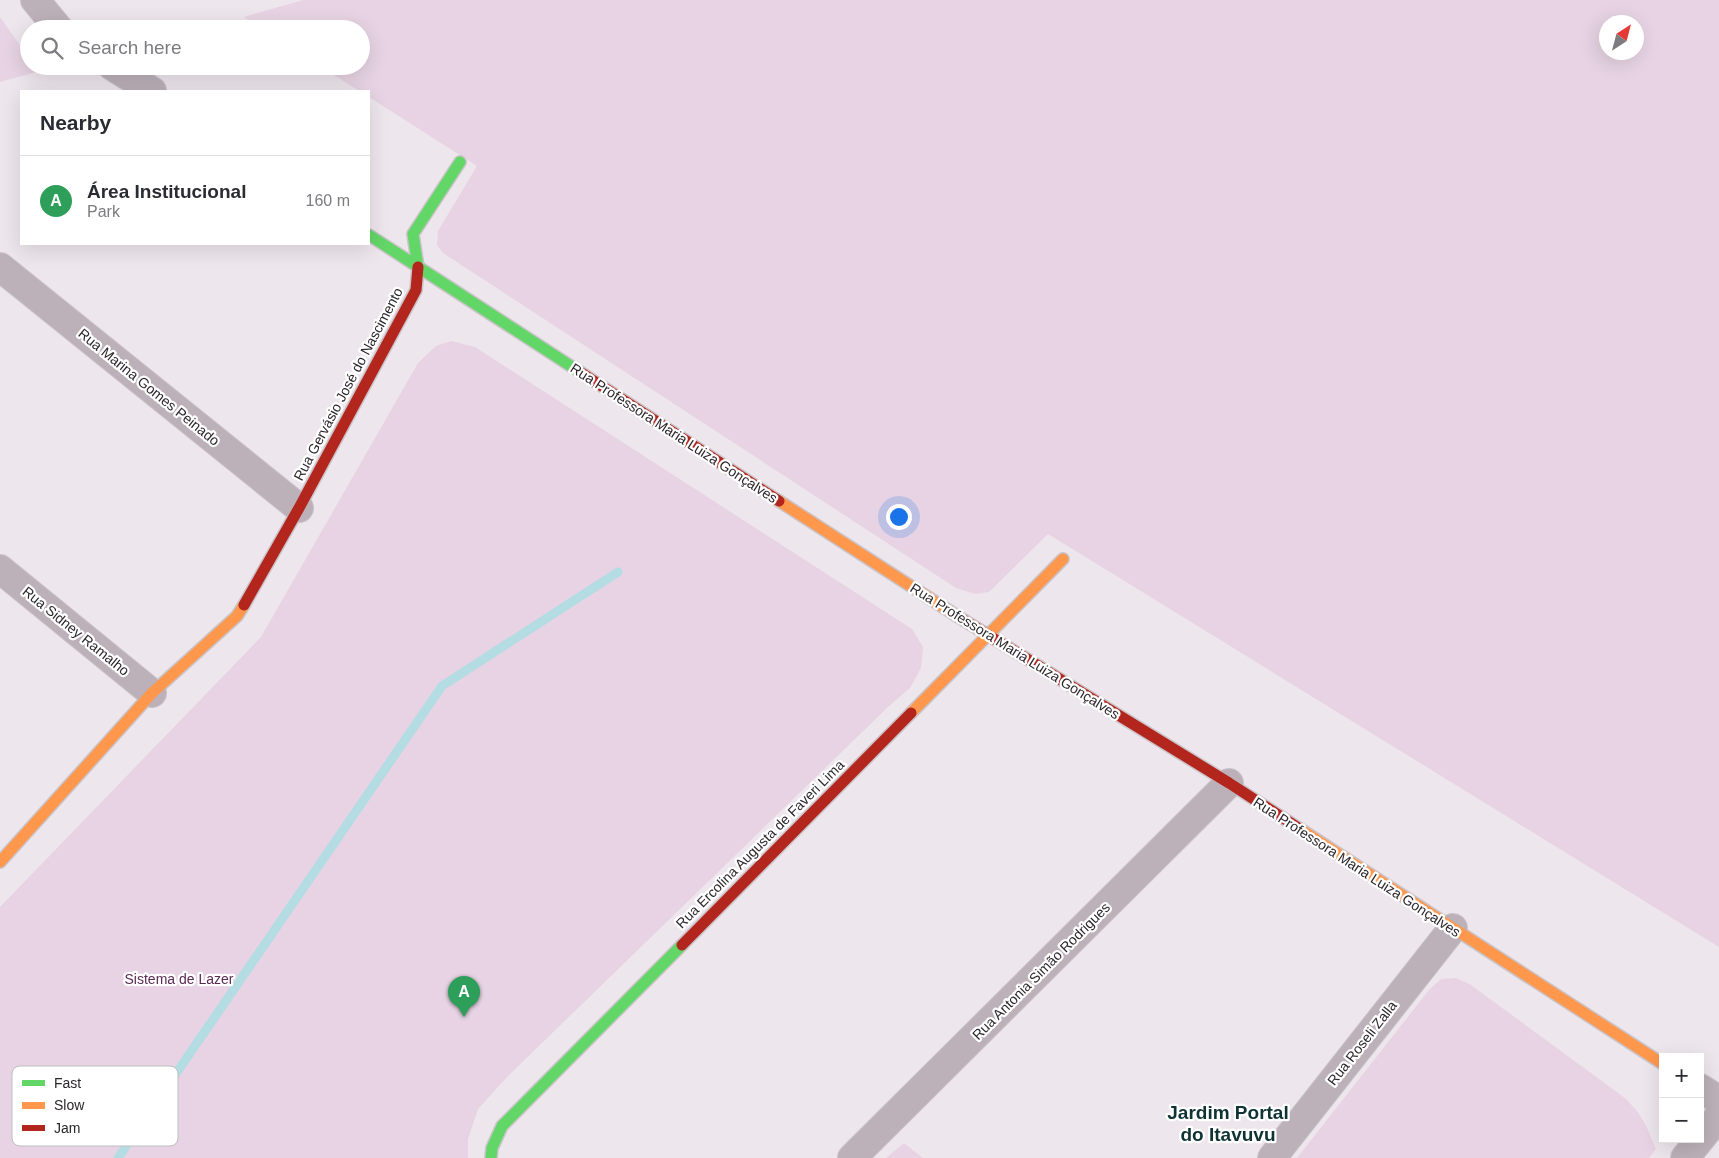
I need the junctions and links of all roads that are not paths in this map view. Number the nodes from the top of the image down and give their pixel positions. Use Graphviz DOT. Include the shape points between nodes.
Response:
graph roads {
  1 [pos="36,0"];
  2 [pos="53,20"];
  3 [pos="126,75"];
  4 [pos="150,90"];
  5 [pos="460,162"];
  6 [pos="370,236"];
  7 [pos="0,267"];
  8 [pos="418,267"];
  9 [pos="299,508"];
  10 [pos="1063,559"];
  11 [pos="0,569"];
  12 [pos="988,636"];
  13 [pos="152,693"];
  14 [pos="1228,783"];
  15 [pos="0,862"];
  16 [pos="1452,928"];
  17 [pos="1659,1061"];
  18 [pos="1704,1091"];
  19 [pos="1719,1100"];
  20 [pos="1719,1116"];
  21 [pos="491,1158"];
  22 [pos="852,1158"];
  23 [pos="1272,1158"];
  24 [pos="1685,1158"];
  1 -- 2 [label="street"];
  3 -- 4 [label="street"];
  5 -- 8 [label="street, Rua Gervásio José do Nascimento" via="413,234"];
  6 -- 8 [label="street, Rua Professora Maria Luiza Gonçalves"];
  7 -- 9 [label="street, Rua Marina Gomes Peinado"];
  8 -- 9 [label="street, Rua Gervásio José do Nascimento" via="416,290"];
  8 -- 12 [label="street, Rua Professora Maria Luiza Gonçalves"];
  9 -- 13 [label="street, Rua Gervásio José do Nascimento" via="237,616"];
  10 -- 12 [label="street, Rua Ercolina Augusta de Faveri Lima"];
  11 -- 13 [label="street, Rua Sidney Ramalho"];
  12 -- 14 [label="street, Rua Professora Maria Luiza Gonçalves"];
  12 -- 21 [label="street, Rua Ercolina Augusta de Faveri Lima" via="502,1126"];
  13 -- 15 [label="street, Rua Gervásio José do Nascimento"];
  14 -- 16 [label="street, Rua Professora Maria Luiza Gonçalves"];
  14 -- 22 [label="street, Rua Antonia Simão Rodrigues"];
  16 -- 17 [label="street, Rua Professora Maria Luiza Gonçalves"];
  16 -- 23 [label="street, Rua Roseli Zalla"];
  18 -- 19 [label="street"];
  20 -- 24 [label="street"];
}
